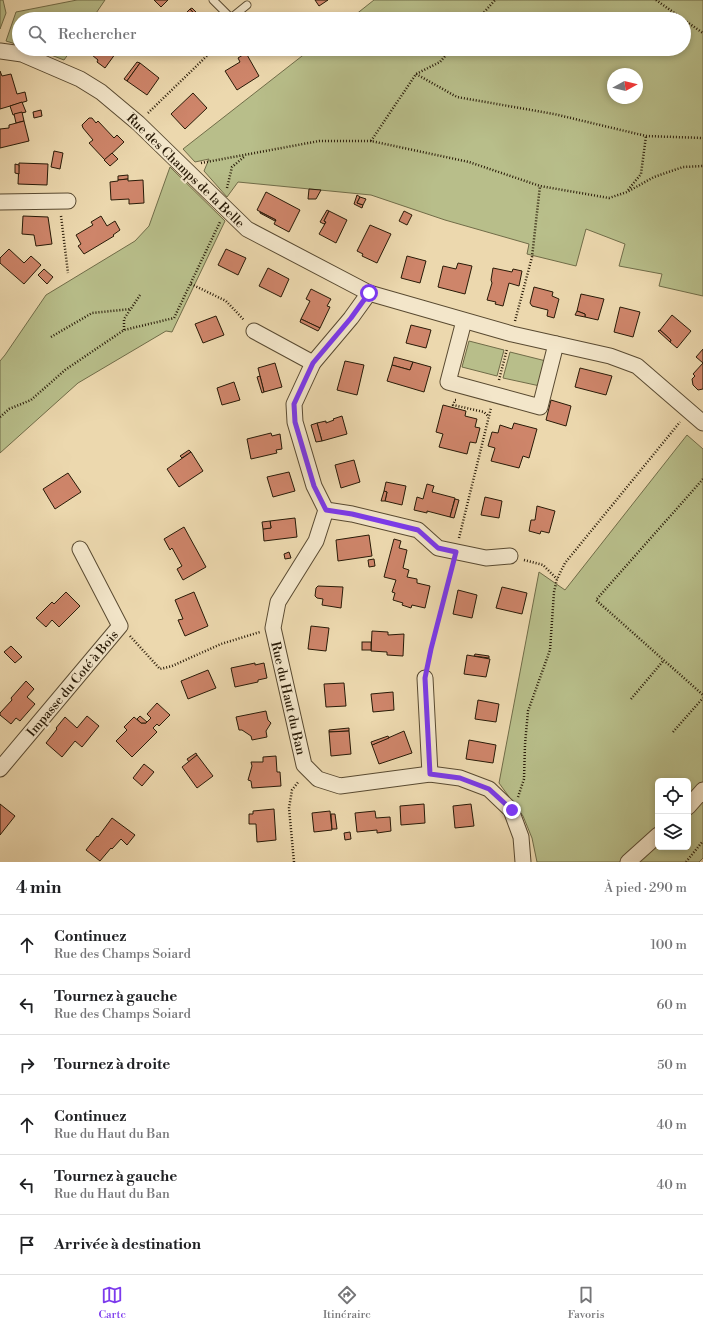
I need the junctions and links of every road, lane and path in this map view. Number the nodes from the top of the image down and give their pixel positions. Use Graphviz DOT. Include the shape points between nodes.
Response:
graph roads {
  1 [pos="213,0"];
  2 [pos="494,0"];
  3 [pos="656,0"];
  4 [pos="247,5"];
  5 [pos="225,12"];
  6 [pos="238,12"];
  7 [pos="484,12"];
  8 [pos="673,12"];
  9 [pos="691,25"];
  10 [pos="703,33"];
  11 [pos="0,51"];
  12 [pos="12,53"];
  13 [pos="27,56"];
  14 [pos="207,56"];
  15 [pos="445,56"];
  16 [pos="416,74"];
  17 [pos="138,123"];
  18 [pos="646,136"];
  19 [pos="703,138"];
  20 [pos="371,141"];
  21 [pos="245,156"];
  22 [pos="703,166"];
  23 [pos="183,167"];
  24 [pos="540,186"];
  25 [pos="627,192"];
  26 [pos="64,201"];
  27 [pos="0,202"];
  28 [pos="224,206"];
  29 [pos="532,257"];
  30 [pos="68,273"];
  31 [pos="191,284"];
  32 [pos="369,293"];
  33 [pos="140,294"];
  34 [pos="131,309"];
  35 [pos="464,321"];
  36 [pos="124,330"];
  37 [pos="254,331"];
  38 [pos="51,337"];
  39 [pos="556,344"];
  40 [pos="313,363"];
  41 [pos="689,411"];
  42 [pos="0,417"];
  43 [pos="489,417"];
  44 [pos="703,423"];
  45 [pos="703,479"];
  46 [pos="326,510"];
  47 [pos="80,549"];
  48 [pos="456,552"];
  49 [pos="510,556"];
  50 [pos="557,579"];
  51 [pos="120,626"];
  52 [pos="273,628"];
  53 [pos="664,660"];
  54 [pos="425,678"];
  55 [pos="703,696"];
  56 [pos="631,699"];
  57 [pos="673,732"];
  58 [pos="308,768"];
  59 [pos="0,769"];
  60 [pos="430,774"];
  61 [pos="703,790"];
  62 [pos="691,804"];
  63 [pos="512,810"];
  64 [pos="655,838"];
  65 [pos="703,840"];
  66 [pos="294,862"];
  67 [pos="524,862"];
  68 [pos="628,862"];
  69 [pos="686,862"];
  1 -- 5 [label="lane"];
  2 -- 7 [label="path"];
  3 -- 8 [label="path"];
  4 -- 6 [label="lane"];
  9 -- 10 [label="path"];
  11 -- 12 [label="street, Rue des Champs de la Belle"];
  13 -- 17 [label="street, Rue des Champs de la Belle" via="80,79 101,92"];
  14 -- 17 [label="path"];
  15 -- 16 [label="path" via="440,62"];
  16 -- 18 [label="path" via="457,97 554,114"];
  16 -- 20 [label="path"];
  17 -- 23 [label="street, Rue des Champs de la Belle"];
  18 -- 19 [label="path"];
  18 -- 25 [label="path" via="641,174"];
  20 -- 21 [label="path" via="319,141"];
  20 -- 24 [label="path" via="469,162"];
  21 -- 23 [label="path"];
  21 -- 28 [label="path" via="232,166"];
  22 -- 25 [label="path" via="683,167 654,177"];
  23 -- 28 [label="street, Rue des Champs de la Belle"];
  24 -- 25 [label="path" via="609,198"];
  24 -- 29 [label="path"];
  26 -- 27 [label="street"];
  26 -- 30 [label="path"];
  28 -- 31 [label="path" via="222,216"];
  28 -- 32 [label="street, Rue des Champs de la Belle" via="248,229"];
  31 -- 36 [label="path" via="174,318"];
  31 -- 37 [label="path" via="226,301"];
  32 -- 35 [label="street, Rue des Champs de la Belle"];
  32 -- 40 [label="street"];
  33 -- 34 [label="path"];
  34 -- 36 [label="path" via="124,319"];
  34 -- 38 [label="path" via="92,313"];
  35 -- 39 [label="street, Rue des Champs de la Belle"];
  35 -- 39 [label="street" via="448,382 540,407"];
  36 -- 42 [label="path" via="65,370 31,400 8,409"];
  37 -- 40 [label="street"];
  39 -- 41 [label="street, Rue des Champs de la Belle" via="610,356 637,366"];
  40 -- 46 [label="street" via="294,404 295,422 314,486"];
  41 -- 44 [label="street, Rue des Champs de la Belle"];
  41 -- 50 [label="path" via="565,563"];
  43 -- 48 [label="path"];
  45 -- 53 [label="path" via="596,600"];
  46 -- 48 [label="street" via="418,530 438,548"];
  46 -- 52 [label="street, Rue du Haut du Ban" via="316,541 278,602"];
  47 -- 51 [label="street, Impasse du Coté à Bois"];
  48 -- 49 [label="street" via="486,558"];
  48 -- 54 [label="path"];
  49 -- 50 [label="path" via="543,565"];
  50 -- 63 [label="path" via="550,650 528,711 524,779"];
  51 -- 52 [label="path" via="160,669 221,644"];
  51 -- 59 [label="street, Impasse du Coté à Bois"];
  52 -- 58 [label="street, Rue du Haut du Ban" via="304,765"];
  53 -- 55 [label="path"];
  53 -- 56 [label="path"];
  54 -- 60 [label="street"];
  55 -- 57 [label="path"];
  58 -- 60 [label="street, Rue du Haut du Ban" via="318,779 340,786"];
  58 -- 66 [label="path" via="292,790 289,808"];
  60 -- 63 [label="street, Rue du Haut du Ban" via="460,778 489,789"];
  61 -- 62 [label="street"];
  63 -- 67 [label="street, Rue du Haut du Ban" via="521,837"];
  64 -- 68 [label="street"];
  65 -- 69 [label="path"];
}
